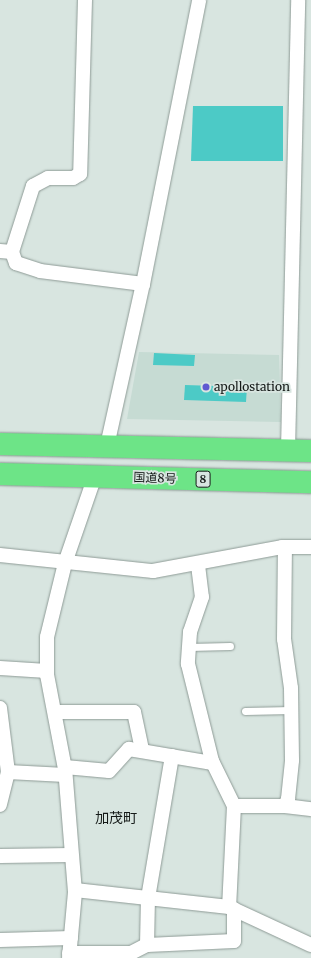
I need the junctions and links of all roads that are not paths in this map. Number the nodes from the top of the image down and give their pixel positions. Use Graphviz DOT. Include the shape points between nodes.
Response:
graph roads {
  1 [pos="85,0"];
  2 [pos="198,0"];
  3 [pos="298,0"];
  4 [pos="6,251"];
  5 [pos="144,284"];
  6 [pos="0,444"];
  7 [pos="107,446"];
  8 [pos="288,450"];
  9 [pos="311,451"];
  10 [pos="0,474"];
  11 [pos="95,476"];
  12 [pos="311,482"];
  13 [pos="285,547"];
  14 [pos="311,547"];
  15 [pos="0,555"];
  16 [pos="65,563"];
  17 [pos="198,565"];
  18 [pos="230,646"];
  19 [pos="189,647"];
  20 [pos="0,668"];
  21 [pos="47,671"];
  22 [pos="0,708"];
  23 [pos="291,710"];
  24 [pos="245,711"];
  25 [pos="56,712"];
  26 [pos="142,750"];
  27 [pos="172,756"];
  28 [pos="213,762"];
  29 [pos="65,771"];
  30 [pos="8,772"];
  31 [pos="0,805"];
  32 [pos="234,806"];
  33 [pos="285,806"];
  34 [pos="311,809"];
  35 [pos="71,855"];
  36 [pos="0,856"];
  37 [pos="75,890"];
  38 [pos="148,898"];
  39 [pos="231,908"];
  40 [pos="71,938"];
  41 [pos="0,940"];
  42 [pos="311,945"];
  43 [pos="148,946"];
  44 [pos="69,956"];
  45 [pos="131,956"];
  1 -- 4 [label="street" via="80,174 73,178 48,178 33,186"];
  2 -- 5 [label="street"];
  3 -- 8 [label="street"];
  4 -- 5 [label="street" via="16,263 40,271"];
  5 -- 7 [label="street"];
  6 -- 7 [label="highway"];
  7 -- 8 [label="highway"];
  8 -- 9 [label="highway"];
  10 -- 11 [label="highway, 国道8号 / 8"];
  11 -- 12 [label="highway, 国道8号 / 8"];
  11 -- 16 [label="street"];
  13 -- 14 [label="street"];
  13 -- 17 [label="street"];
  13 -- 23 [label="street" via="284,639"];
  15 -- 16 [label="street"];
  16 -- 17 [label="street" via="145,570"];
  16 -- 21 [label="street" via="47,637"];
  17 -- 19 [label="street" via="202,597"];
  18 -- 19 [label="lane"];
  19 -- 28 [label="street" via="188,664"];
  20 -- 21 [label="street"];
  21 -- 25 [label="street"];
  22 -- 30 [label="street"];
  23 -- 24 [label="lane"];
  23 -- 33 [label="street" via="292,760"];
  25 -- 26 [label="street" via="134,712"];
  25 -- 29 [label="street"];
  26 -- 27 [label="street"];
  26 -- 29 [label="street" via="129,749 109,771"];
  27 -- 28 [label="street"];
  27 -- 38 [label="street"];
  28 -- 32 [label="street"];
  29 -- 30 [label="street"];
  29 -- 35 [label="street"];
  30 -- 31 [label="street"];
  32 -- 33 [label="street"];
  32 -- 39 [label="street"];
  33 -- 34 [label="street"];
  35 -- 36 [label="street"];
  35 -- 37 [label="street"];
  37 -- 38 [label="street"];
  37 -- 40 [label="street"];
  38 -- 39 [label="street"];
  38 -- 43 [label="street"];
  39 -- 42 [label="street"];
  39 -- 43 [label="street" via="234,941"];
  40 -- 41 [label="street"];
  40 -- 44 [label="street"];
  43 -- 45 [label="street"];
  44 -- 45 [label="street"];
}
